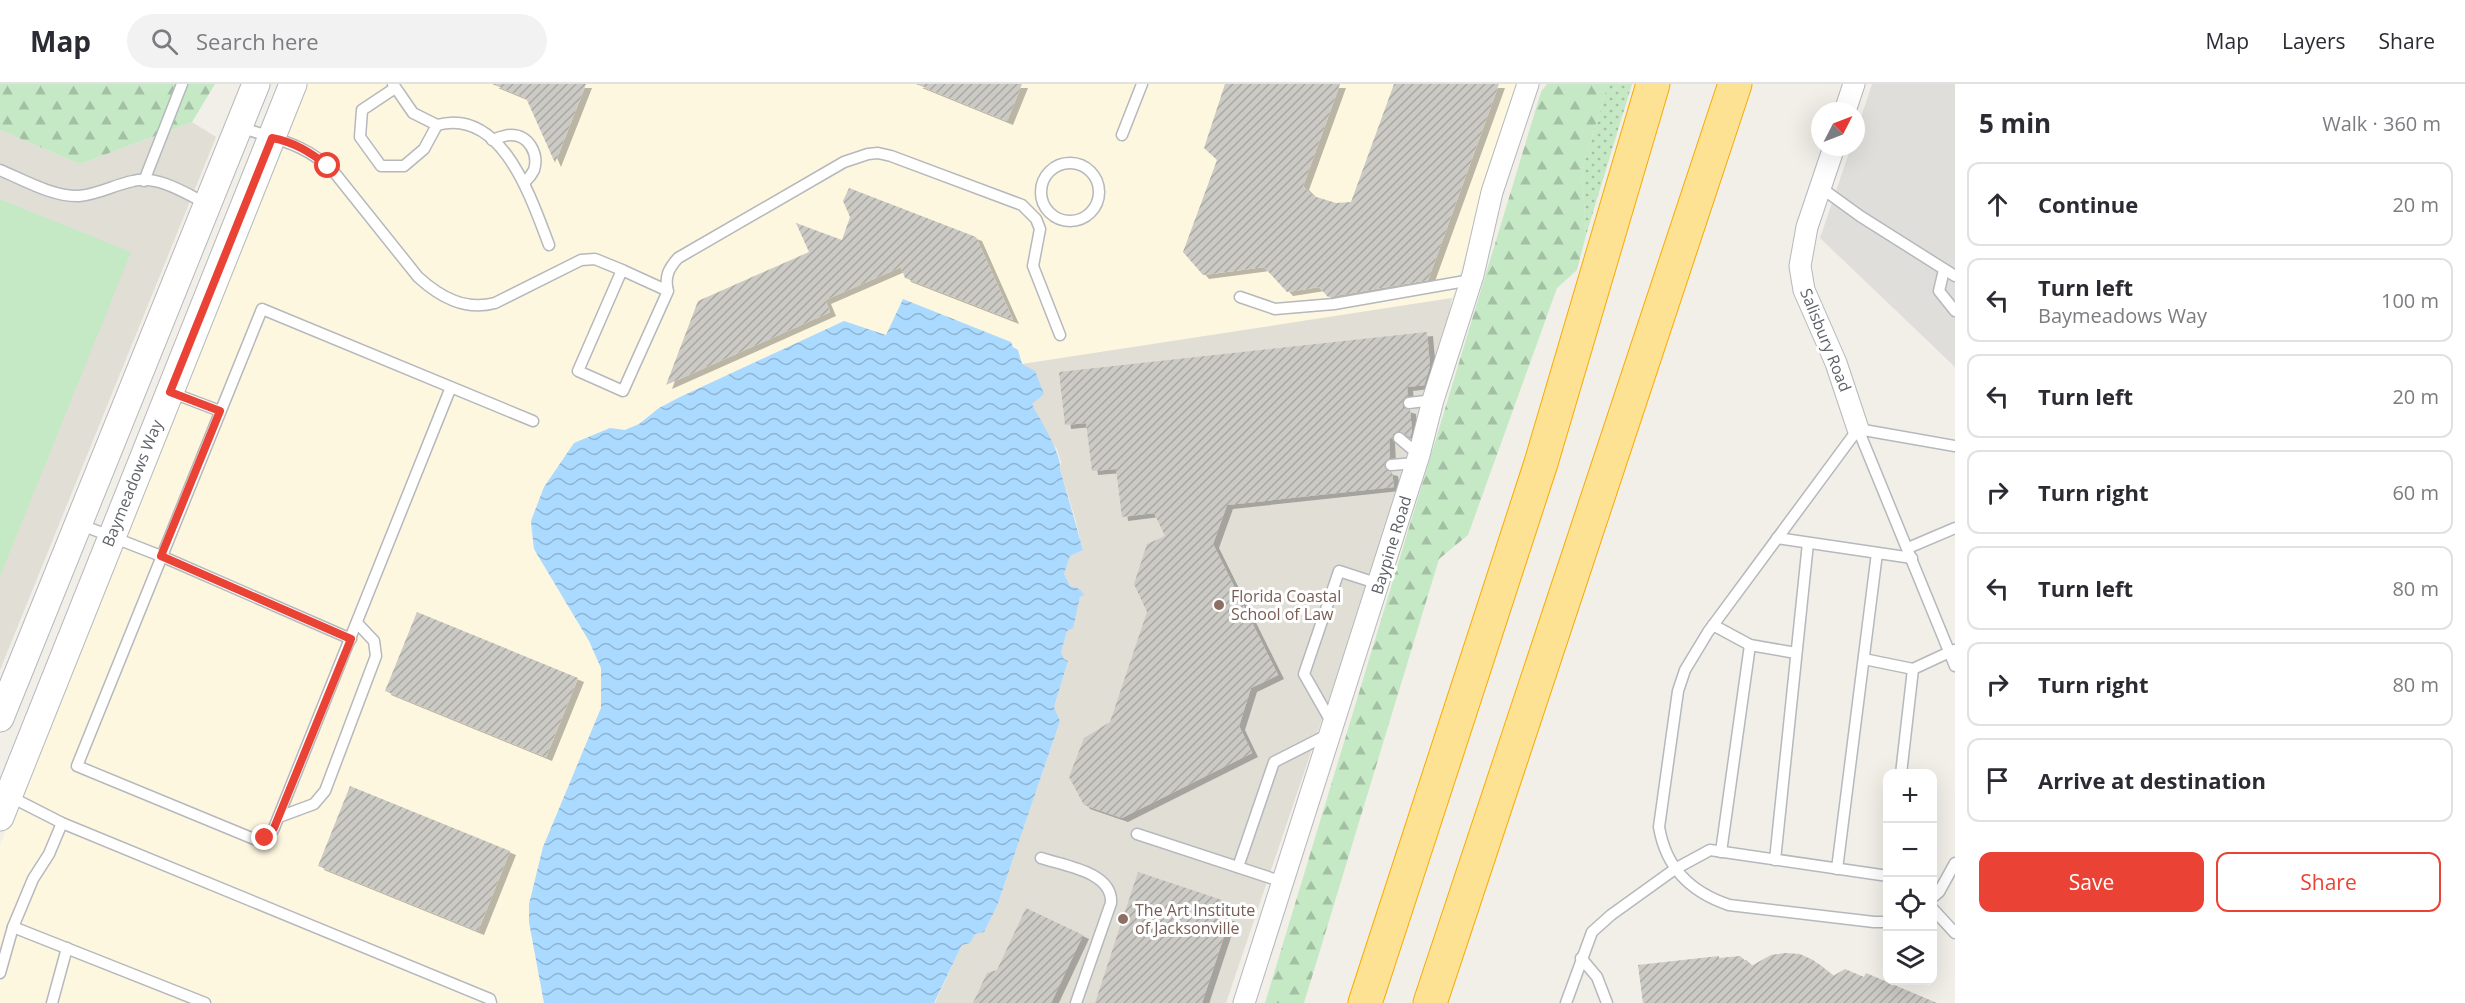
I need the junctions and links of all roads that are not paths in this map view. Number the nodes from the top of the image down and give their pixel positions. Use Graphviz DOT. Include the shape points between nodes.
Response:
graph roads {
  1 [pos="182,84"];
  2 [pos="256,84"];
  3 [pos="293,84"];
  4 [pos="1142,84"];
  5 [pos="1528,84"];
  6 [pos="1653,84"];
  7 [pos="1735,84"];
  8 [pos="1854,84"];
  9 [pos="394,86"];
  10 [pos="1848,102"];
  11 [pos="437,125"];
  12 [pos="239,127"];
  13 [pos="1122,135"];
  14 [pos="272,138"];
  15 [pos="492,140"];
  16 [pos="1831,156"];
  17 [pos="0,171"];
  18 [pos="144,181"];
  19 [pos="525,182"];
  20 [pos="1820,187"];
  21 [pos="208,204"];
  22 [pos="1047,211"];
  23 [pos="1036,219"];
  24 [pos="549,245"];
  25 [pos="622,270"];
  26 [pos="1944,270"];
  27 [pos="1955,276"];
  28 [pos="1471,280"];
  29 [pos="668,291"];
  30 [pos="1240,297"];
  31 [pos="1955,311"];
  32 [pos="1060,335"];
  33 [pos="451,387"];
  34 [pos="170,392"];
  35 [pos="1433,400"];
  36 [pos="1409,403"];
  37 [pos="220,411"];
  38 [pos="532,421"];
  39 [pos="1858,429"];
  40 [pos="1399,438"];
  41 [pos="1955,446"];
  42 [pos="1418,459"];
  43 [pos="1391,465"];
  44 [pos="78,524"];
  45 [pos="1953,533"];
  46 [pos="110,537"];
  47 [pos="1777,538"];
  48 [pos="1808,543"];
  49 [pos="1877,553"];
  50 [pos="1910,553"];
  51 [pos="161,556"];
  52 [pos="1378,584"];
  53 [pos="357,623"];
  54 [pos="1713,625"];
  55 [pos="351,639"];
  56 [pos="1750,645"];
  57 [pos="1952,651"];
  58 [pos="1796,653"];
  59 [pos="1864,659"];
  60 [pos="1955,666"];
  61 [pos="1913,669"];
  62 [pos="0,718"];
  63 [pos="1331,730"];
  64 [pos="1902,769"];
  65 [pos="3,802"];
  66 [pos="279,817"];
  67 [pos="62,823"];
  68 [pos="1137,834"];
  69 [pos="1721,852"];
  70 [pos="1041,858"];
  71 [pos="1775,860"];
  72 [pos="1955,863"];
  73 [pos="1238,867"];
  74 [pos="1675,869"];
  75 [pos="1837,869"];
  76 [pos="1883,875"];
  77 [pos="1283,882"];
  78 [pos="1937,894"];
  79 [pos="1937,913"];
  80 [pos="1883,922"];
  81 [pos="13,927"];
  82 [pos="1954,929"];
  83 [pos="67,948"];
  84 [pos="1581,958"];
  85 [pos="0,973"];
  86 [pos="52,1003"];
  87 [pos="205,1003"];
  88 [pos="491,1003"];
  89 [pos="1076,1003"];
  90 [pos="1244,1003"];
  91 [pos="1365,1003"];
  92 [pos="1430,1003"];
  93 [pos="1566,1003"];
  94 [pos="1607,1003"];
  1 -- 18 [label="lane"];
  2 -- 12 [label="street, Baymeadows Way"];
  3 -- 14 [label="street, Baymeadows Way"];
  4 -- 13 [label="lane"];
  5 -- 28 [label="street, Baypine Road" via="1492,192"];
  6 -- 91 [label="highway" via="1541,463"];
  7 -- 92 [label="highway"];
  8 -- 10 [label="street"];
  9 -- 11 [label="lane" via="413,113"];
  9 -- 11 [label="lane" via="362,111 360,137 381,166 404,166 424,149"];
  11 -- 15 [label="lane" via="451,121 471,124"];
  12 -- 14 [label="lane"];
  12 -- 21 [label="street, Baymeadows Way"];
  14 -- 25 [label="lane" via="291,142 328,166 418,277 458,303 495,303 581,260 595,259"];
  14 -- 34 [label="street, Baymeadows Way"];
  15 -- 19 [label="lane"];
  15 -- 19 [label="lane" via="510,135 521,137 532,146 534,171"];
  16 -- 20 [label="street, Salisbury Road"];
  17 -- 18 [label="lane" via="56,193 78,196"];
  18 -- 21 [label="lane" via="160,182"];
  19 -- 24 [label="lane"];
  20 -- 26 [label="lane"];
  20 -- 39 [label="street, Salisbury Road" via="1803,246 1803,290 1836,363"];
  21 -- 44 [label="street, Baymeadows Way"];
  22 -- 22 [label="lane" via="1040,194 1050,170 1075,163 1091,171 1099,198 1090,214 1072,221"];
  22 -- 23 [label="lane"];
  23 -- 29 [label="lane" via="1022,205 891,156 868,154 844,162 678,258 665,281"];
  23 -- 32 [label="lane" via="1041,234 1033,266"];
  25 -- 29 [label="lane"];
  25 -- 29 [label="lane" via="578,371 623,391"];
  26 -- 27 [label="lane"];
  26 -- 31 [label="lane" via="1939,291"];
  28 -- 30 [label="lane" via="1334,304 1275,309"];
  28 -- 35 [label="street, Baypine Road"];
  33 -- 37 [label="lane" via="262,309"];
  33 -- 38 [label="lane"];
  33 -- 53 [label="lane"];
  34 -- 37 [label="lane"];
  34 -- 46 [label="street, Baymeadows Way"];
  35 -- 36 [label="lane"];
  35 -- 42 [label="street, Baypine Road" via="1424,421"];
  37 -- 51 [label="lane"];
  39 -- 41 [label="lane"];
  39 -- 47 [label="lane"];
  39 -- 50 [label="lane"];
  40 -- 42 [label="lane"];
  42 -- 43 [label="lane"];
  42 -- 52 [label="street, Baypine Road"];
  44 -- 46 [label="lane"];
  44 -- 62 [label="street, Baymeadows Way"];
  45 -- 50 [label="lane"];
  46 -- 51 [label="lane"];
  46 -- 65 [label="street, Baymeadows Way"];
  47 -- 48 [label="lane"];
  47 -- 54 [label="lane"];
  48 -- 49 [label="lane"];
  48 -- 58 [label="lane"];
  49 -- 50 [label="lane"];
  49 -- 59 [label="lane"];
  50 -- 57 [label="lane"];
  51 -- 55 [label="lane"];
  51 -- 66 [label="lane" via="77,766 254,839 269,835"];
  52 -- 63 [label="street, Baypine Road"];
  52 -- 63 [label="lane" via="1339,571 1304,674"];
  53 -- 55 [label="lane"];
  53 -- 66 [label="lane" via="374,641 376,656 324,791 314,804"];
  54 -- 56 [label="lane"];
  54 -- 74 [label="lane" via="1685,670 1678,691 1659,827 1662,848"];
  55 -- 66 [label="lane"];
  56 -- 58 [label="lane"];
  56 -- 69 [label="lane"];
  57 -- 60 [label="lane"];
  57 -- 61 [label="lane"];
  58 -- 71 [label="lane"];
  59 -- 61 [label="lane"];
  59 -- 75 [label="lane"];
  61 -- 64 [label="lane"];
  63 -- 73 [label="lane" via="1274,762"];
  63 -- 77 [label="street, Baypine Road"];
  65 -- 67 [label="lane"];
  67 -- 81 [label="lane"];
  67 -- 88 [label="lane" via="490,999"];
  68 -- 73 [label="lane"];
  69 -- 71 [label="lane"];
  69 -- 74 [label="lane" via="1710,850"];
  70 -- 89 [label="lane" via="1095,876 1106,884 1111,897"];
  71 -- 75 [label="lane"];
  72 -- 78 [label="lane"];
  73 -- 77 [label="lane"];
  74 -- 80 [label="lane" via="1708,898 1729,905"];
  74 -- 84 [label="lane" via="1592,932"];
  75 -- 76 [label="lane"];
  77 -- 90 [label="street, Baypine Road"];
  79 -- 82 [label="lane"];
  81 -- 83 [label="lane"];
  81 -- 85 [label="lane"];
  83 -- 86 [label="lane"];
  83 -- 87 [label="lane"];
  84 -- 93 [label="lane"];
  84 -- 94 [label="lane" via="1597,977"];
}
